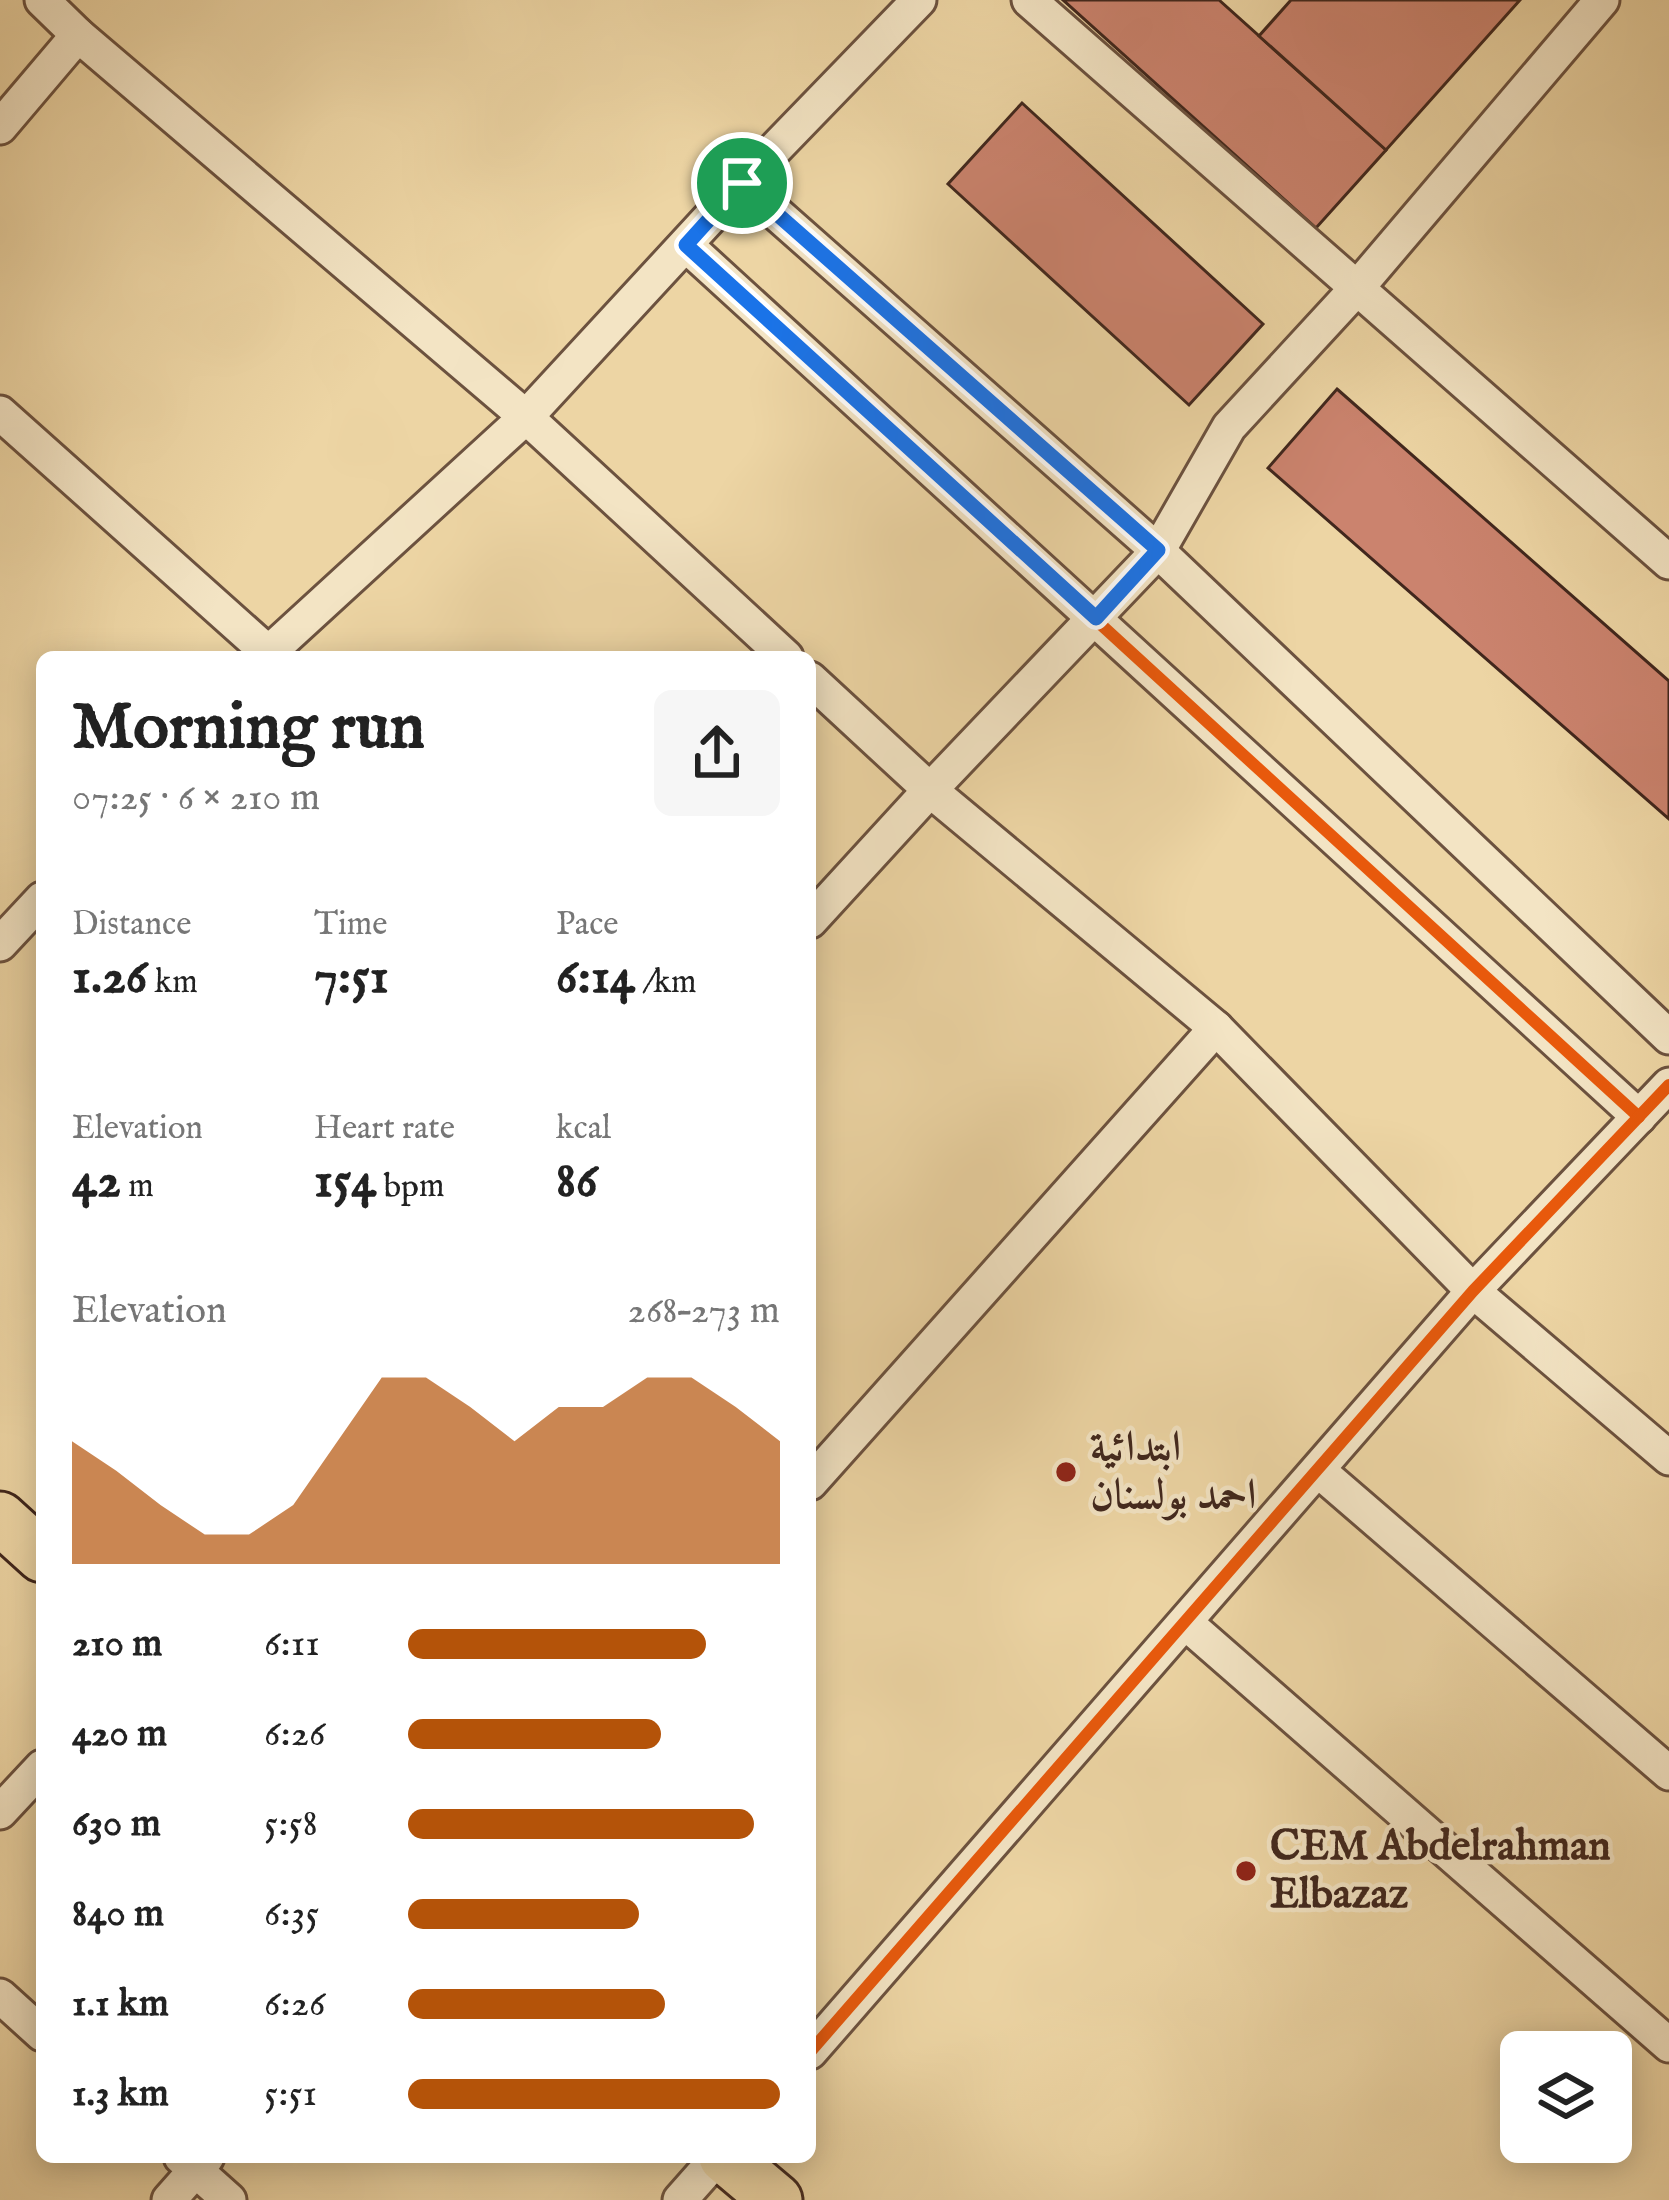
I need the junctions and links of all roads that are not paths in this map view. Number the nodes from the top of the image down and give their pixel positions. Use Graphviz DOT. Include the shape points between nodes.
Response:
graph roads {
  1 [pos="42,0"];
  2 [pos="919,0"];
  3 [pos="1029,0"];
  4 [pos="1602,0"];
  5 [pos="78,35"];
  6 [pos="0,127"];
  7 [pos="742,183"];
  8 [pos="686,245"];
  9 [pos="1357,287"];
  10 [pos="0,413"];
  11 [pos="526,417"];
  12 [pos="1158,550"];
  13 [pos="1669,562"];
  14 [pos="1096,618"];
  15 [pos="262,651"];
  16 [pos="273,651"];
  17 [pos="780,651"];
  18 [pos="816,685"];
  19 [pos="930,790"];
  20 [pos="36,905"];
  21 [pos="816,914"];
  22 [pos="0,944"];
  23 [pos="1216,1028"];
  24 [pos="1669,1037"];
  25 [pos="1669,1084"];
  26 [pos="1639,1117"];
  27 [pos="1473,1291"];
  28 [pos="1669,1458"];
  29 [pos="1318,1471"];
  30 [pos="816,1476"];
  31 [pos="0,1518"];
  32 [pos="36,1551"];
  33 [pos="1186,1623"];
  34 [pos="36,1773"];
  35 [pos="1669,1773"];
  36 [pos="0,1812"];
  37 [pos="0,1996"];
  38 [pos="36,2029"];
  39 [pos="816,2045"];
  40 [pos="1669,2045"];
  41 [pos="193,2163"];
  42 [pos="196,2163"];
  43 [pos="716,2163"];
  44 [pos="730,2163"];
  45 [pos="169,2200"];
  46 [pos="229,2200"];
  47 [pos="680,2200"];
  48 [pos="776,2200"];
  1 -- 5 [label="street"];
  2 -- 7 [label="street"];
  3 -- 9 [label="street"];
  4 -- 9 [label="street"];
  5 -- 6 [label="street"];
  5 -- 11 [label="street"];
  7 -- 8 [label="street"];
  7 -- 12 [label="street"];
  8 -- 11 [label="street"];
  8 -- 14 [label="street"];
  9 -- 12 [label="street" via="1229,427"];
  9 -- 13 [label="street"];
  10 -- 15 [label="street"];
  11 -- 16 [label="street"];
  11 -- 17 [label="street"];
  12 -- 14 [label="street"];
  12 -- 24 [label="street"];
  14 -- 19 [label="street"];
  14 -- 26 [label="street"];
  18 -- 19 [label="street"];
  19 -- 21 [label="street"];
  19 -- 23 [label="street"];
  20 -- 22 [label="street"];
  23 -- 27 [label="street"];
  23 -- 30 [label="street"];
  25 -- 26 [label="street"];
  26 -- 27 [label="street"];
  27 -- 28 [label="street"];
  27 -- 29 [label="street"];
  29 -- 33 [label="street"];
  29 -- 35 [label="street"];
  31 -- 32 [label="main road"];
  33 -- 39 [label="street"];
  33 -- 40 [label="street"];
  34 -- 36 [label="street"];
  37 -- 38 [label="street"];
  41 -- 45 [label="street"];
  42 -- 46 [label="street"];
  43 -- 47 [label="street"];
  44 -- 48 [label="main road"];
}
